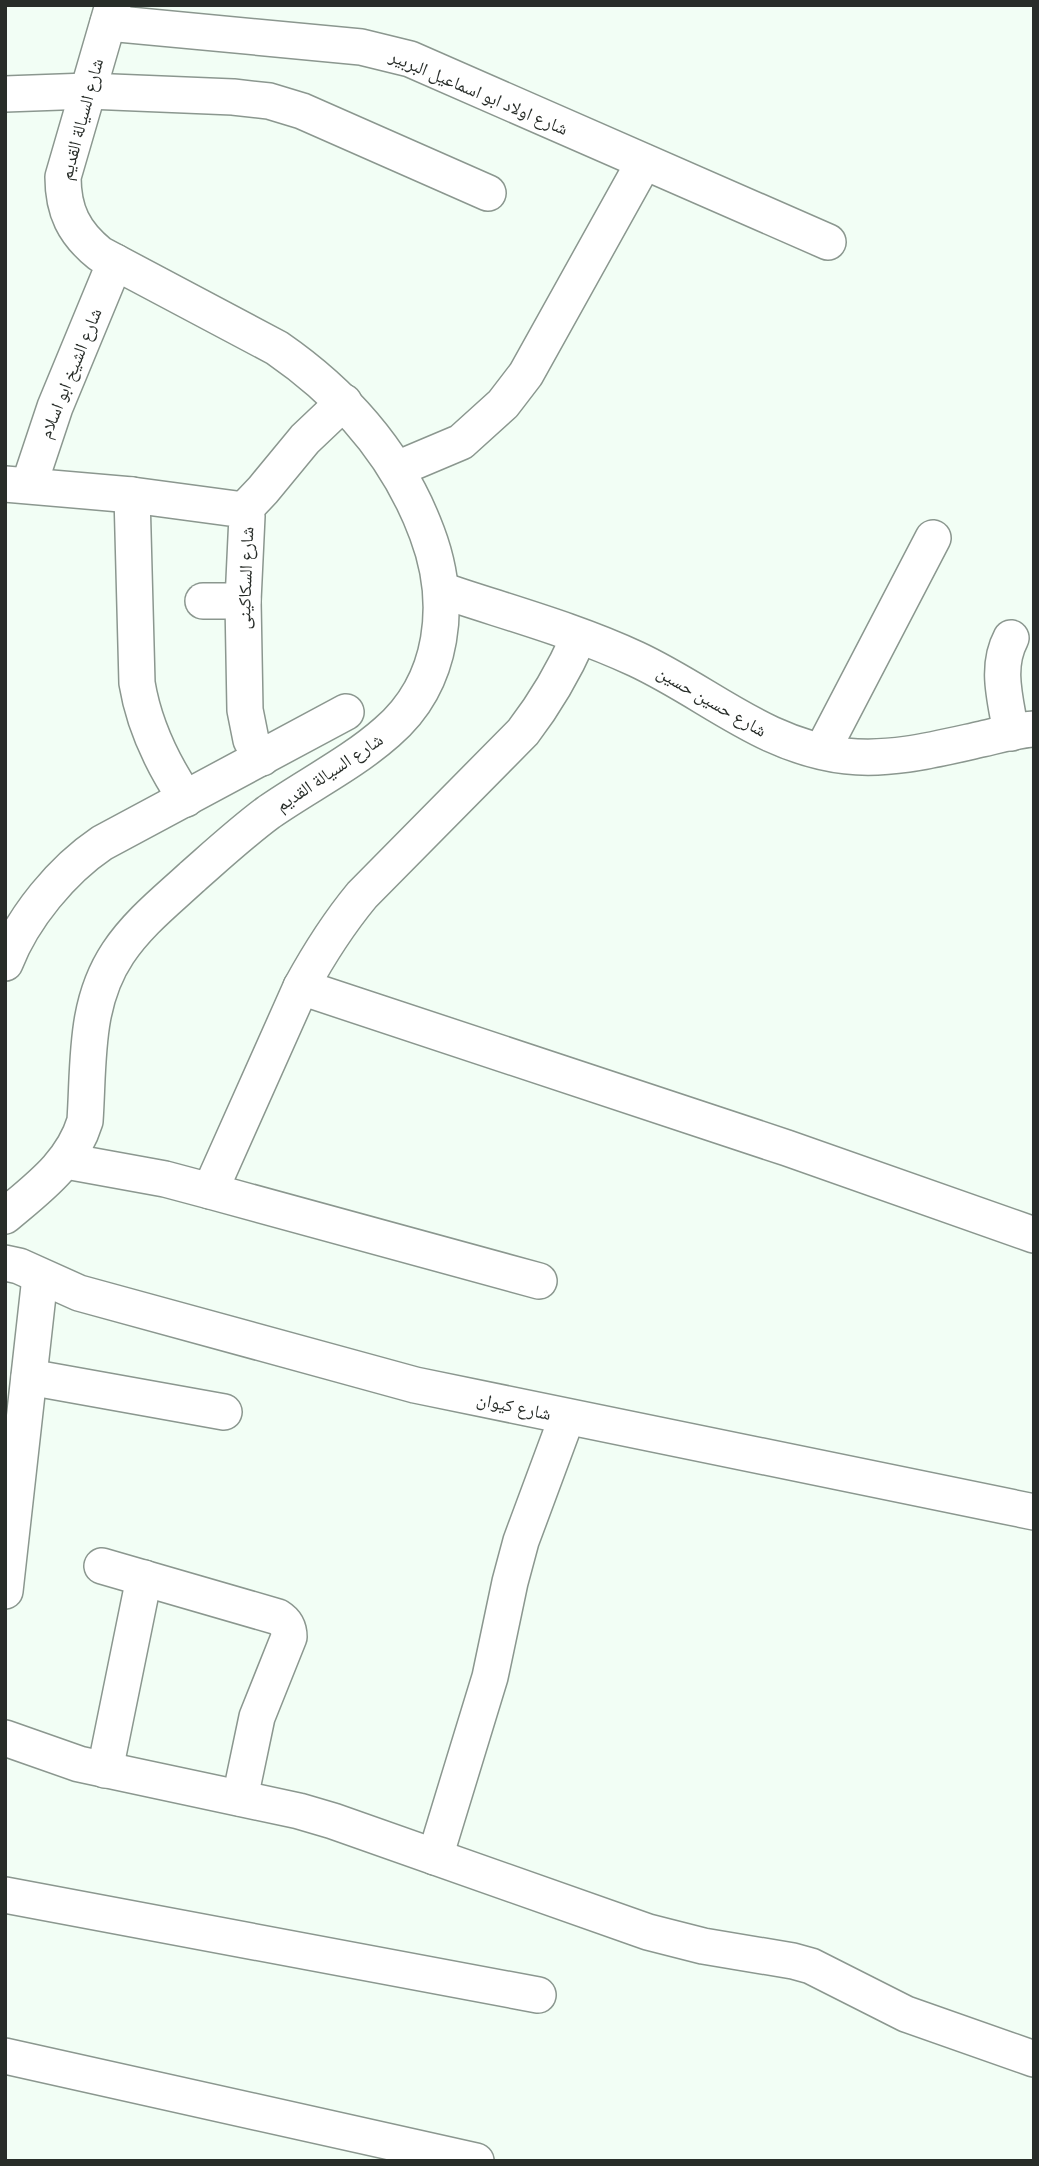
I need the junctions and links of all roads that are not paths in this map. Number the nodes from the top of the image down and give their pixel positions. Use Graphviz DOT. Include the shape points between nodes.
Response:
graph roads {
  1 [pos="111,14"];
  2 [pos="88,91"];
  3 [pos="5,94"];
  4 [pos="644,162"];
  5 [pos="488,193"];
  6 [pos="828,242"];
  7 [pos="115,262"];
  8 [pos="344,402"];
  9 [pos="397,469"];
  10 [pos="17,484"];
  11 [pos="132,495"];
  12 [pos="244,510"];
  13 [pos="933,538"];
  14 [pos="441,590"];
  15 [pos="203,601"];
  16 [pos="243,601"];
  17 [pos="579,637"];
  18 [pos="1011,638"];
  19 [pos="346,712"];
  20 [pos="1022,731"];
  21 [pos="822,751"];
  22 [pos="261,758"];
  23 [pos="186,799"];
  24 [pos="9,944"];
  25 [pos="301,987"];
  26 [pos="66,1161"];
  27 [pos="210,1191"];
  28 [pos="5,1216"];
  29 [pos="1034,1235"];
  30 [pos="5,1263"];
  31 [pos="40,1277"];
  32 [pos="539,1280"];
  33 [pos="29,1377"];
  34 [pos="224,1412"];
  35 [pos="567,1417"];
  36 [pos="1034,1513"];
  37 [pos="102,1566"];
  38 [pos="144,1578"];
  39 [pos="5,1591"];
  40 [pos="5,1738"];
  41 [pos="105,1770"];
  42 [pos="240,1798"];
  43 [pos="435,1857"];
  44 [pos="5,1895"];
  45 [pos="538,1995"];
  46 [pos="5,2056"];
  47 [pos="1034,2059"];
  48 [pos="476,2161"];
  1 -- 2 [label="street, شارع السيالة القديم"];
  1 -- 4 [label="street, شارع اولاد ابو اسماعيل البربير" via="386,52"];
  2 -- 3 [label="street"];
  2 -- 5 [label="street" via="268,101 302,111"];
  2 -- 7 [label="street, شارع السيالة القديم" via="63,177 63,195 75,229 86,243"];
  4 -- 6 [label="street, شارع اولاد ابو اسماعيل البربير"];
  4 -- 9 [label="street" via="526,374 503,404 461,442"];
  7 -- 8 [label="street, شارع السيالة القديم" via="268,343"];
  7 -- 10 [label="street, شارع الشيخ ابو اسلام" via="55,407"];
  8 -- 9 [label="street, شارع السيالة القديم"];
  8 -- 12 [label="street"];
  9 -- 14 [label="street, شارع السيالة القديم" via="421,515 438,565"];
  10 -- 11 [label="street, شارع السكاكينى"];
  11 -- 12 [label="street, شارع السكاكينى"];
  11 -- 23 [label="street" via="139,700 161,759"];
  12 -- 16 [label="street, شارع السكاكينى"];
  13 -- 21 [label="street"];
  14 -- 17 [label="street, شارع حسين حسين"];
  14 -- 26 [label="street, شارع السيالة القديم" via="443,613 436,657 404,715 371,745 249,827 145,921 118,953 92,1012 85,1121"];
  15 -- 16 [label="street"];
  16 -- 22 [label="street, شارع السكاكينى" via="246,720"];
  17 -- 21 [label="street, شارع حسين حسين" via="661,671 757,729"];
  17 -- 25 [label="street" via="564,671 523,732 362,895"];
  18 -- 20 [label="street" via="1001,671"];
  19 -- 22 [label="street"];
  20 -- 21 [label="street, شارع حسين حسين" via="893,757"];
  22 -- 23 [label="street"];
  23 -- 24 [label="street" via="83,855"];
  25 -- 27 [label="street"];
  25 -- 29 [label="street"];
  26 -- 27 [label="street"];
  26 -- 28 [label="street, شارع السيالة القديم"];
  27 -- 32 [label="street"];
  30 -- 31 [label="street, شارع كيوان"];
  31 -- 33 [label="street"];
  31 -- 35 [label="street, شارع كيوان" via="79,1293 322,1361"];
  33 -- 34 [label="street"];
  33 -- 39 [label="street"];
  35 -- 36 [label="street, شارع كيوان"];
  35 -- 43 [label="street" via="518,1551 490,1677"];
  37 -- 38 [label="street"];
  38 -- 41 [label="street"];
  38 -- 42 [label="street" via="278,1617 289,1629 257,1717"];
  40 -- 41 [label="street"];
  41 -- 42 [label="street"];
  42 -- 43 [label="street" via="333,1821"];
  43 -- 47 [label="street" via="657,1935 811,1966 906,2014"];
  44 -- 45 [label="street"];
  46 -- 48 [label="street"];
}
